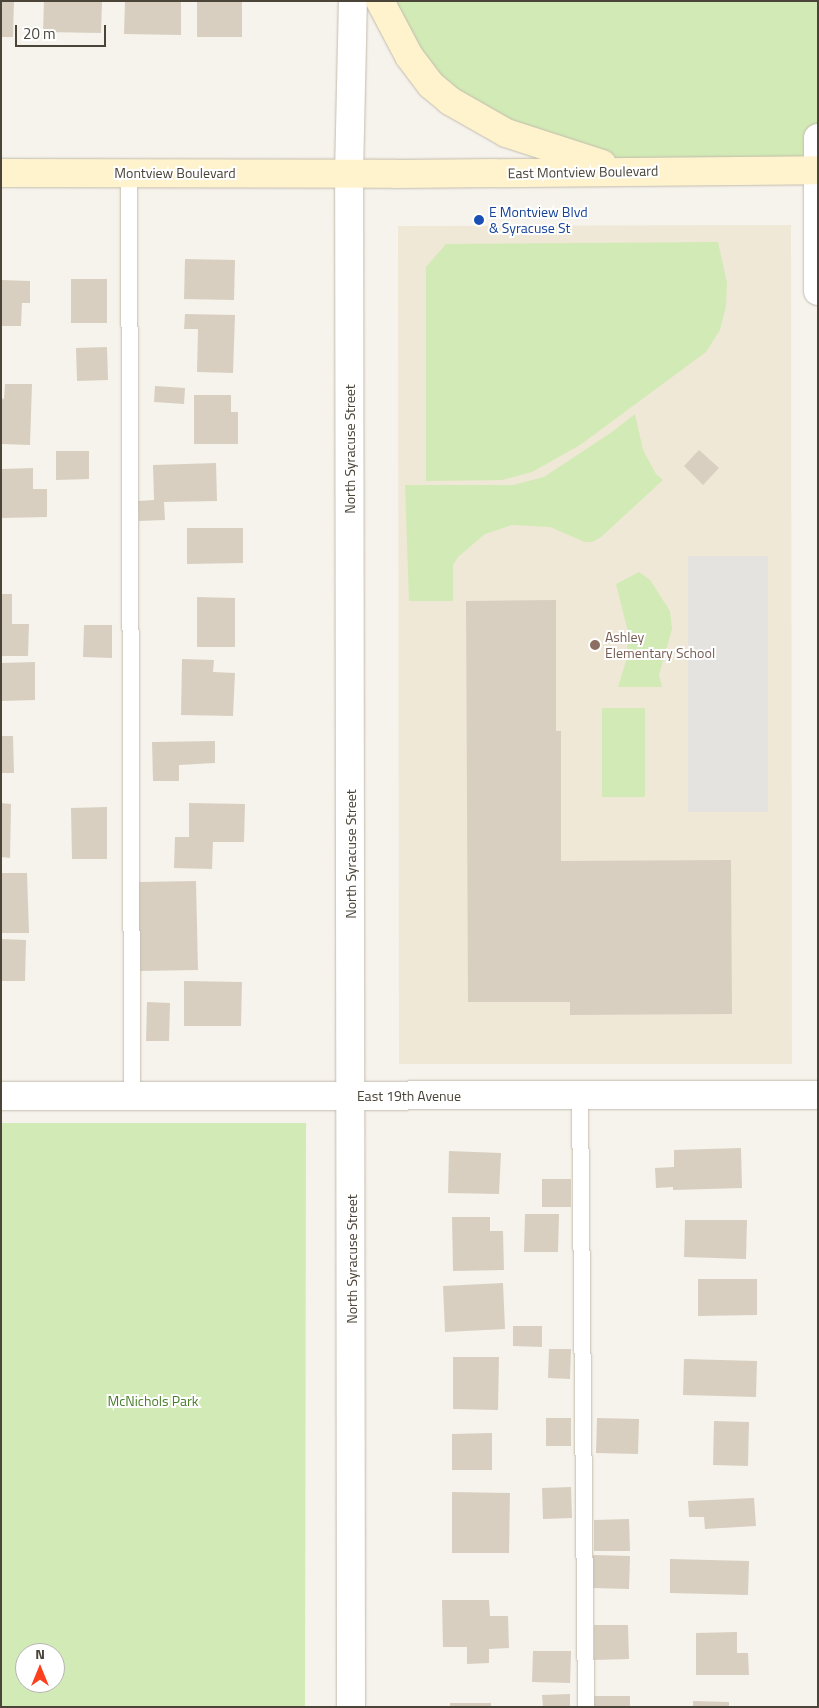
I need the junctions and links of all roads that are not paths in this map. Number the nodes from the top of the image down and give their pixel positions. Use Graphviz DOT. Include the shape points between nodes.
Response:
graph roads {
  1 [pos="353,1"];
  2 [pos="380,1"];
  3 [pos="818,138"];
  4 [pos="818,170"];
  5 [pos="625,171"];
  6 [pos="1,173"];
  7 [pos="129,173"];
  8 [pos="349,174"];
  9 [pos="818,291"];
  10 [pos="818,1095"];
  11 [pos="1,1096"];
  12 [pos="132,1096"];
  13 [pos="352,1096"];
  14 [pos="580,1096"];
  15 [pos="351,1707"];
  16 [pos="586,1707"];
  1 -- 8 [label="street, North Syracuse Street"];
  2 -- 5 [label="main road" via="409,56 431,85 450,101 506,133"];
  3 -- 4 [label="street"];
  4 -- 5 [label="main road, East Montview Boulevard"];
  4 -- 9 [label="street"];
  5 -- 8 [label="main road, East Montview Boulevard"];
  6 -- 7 [label="main road, Montview Boulevard"];
  7 -- 8 [label="main road, Montview Boulevard"];
  7 -- 12 [label="lane"];
  8 -- 13 [label="street, North Syracuse Street"];
  10 -- 14 [label="street, East 19th Avenue"];
  11 -- 12 [label="street, East 19th Avenue"];
  12 -- 13 [label="street, East 19th Avenue"];
  13 -- 14 [label="street, East 19th Avenue"];
  13 -- 15 [label="street, North Syracuse Street"];
  14 -- 16 [label="lane"];
}
